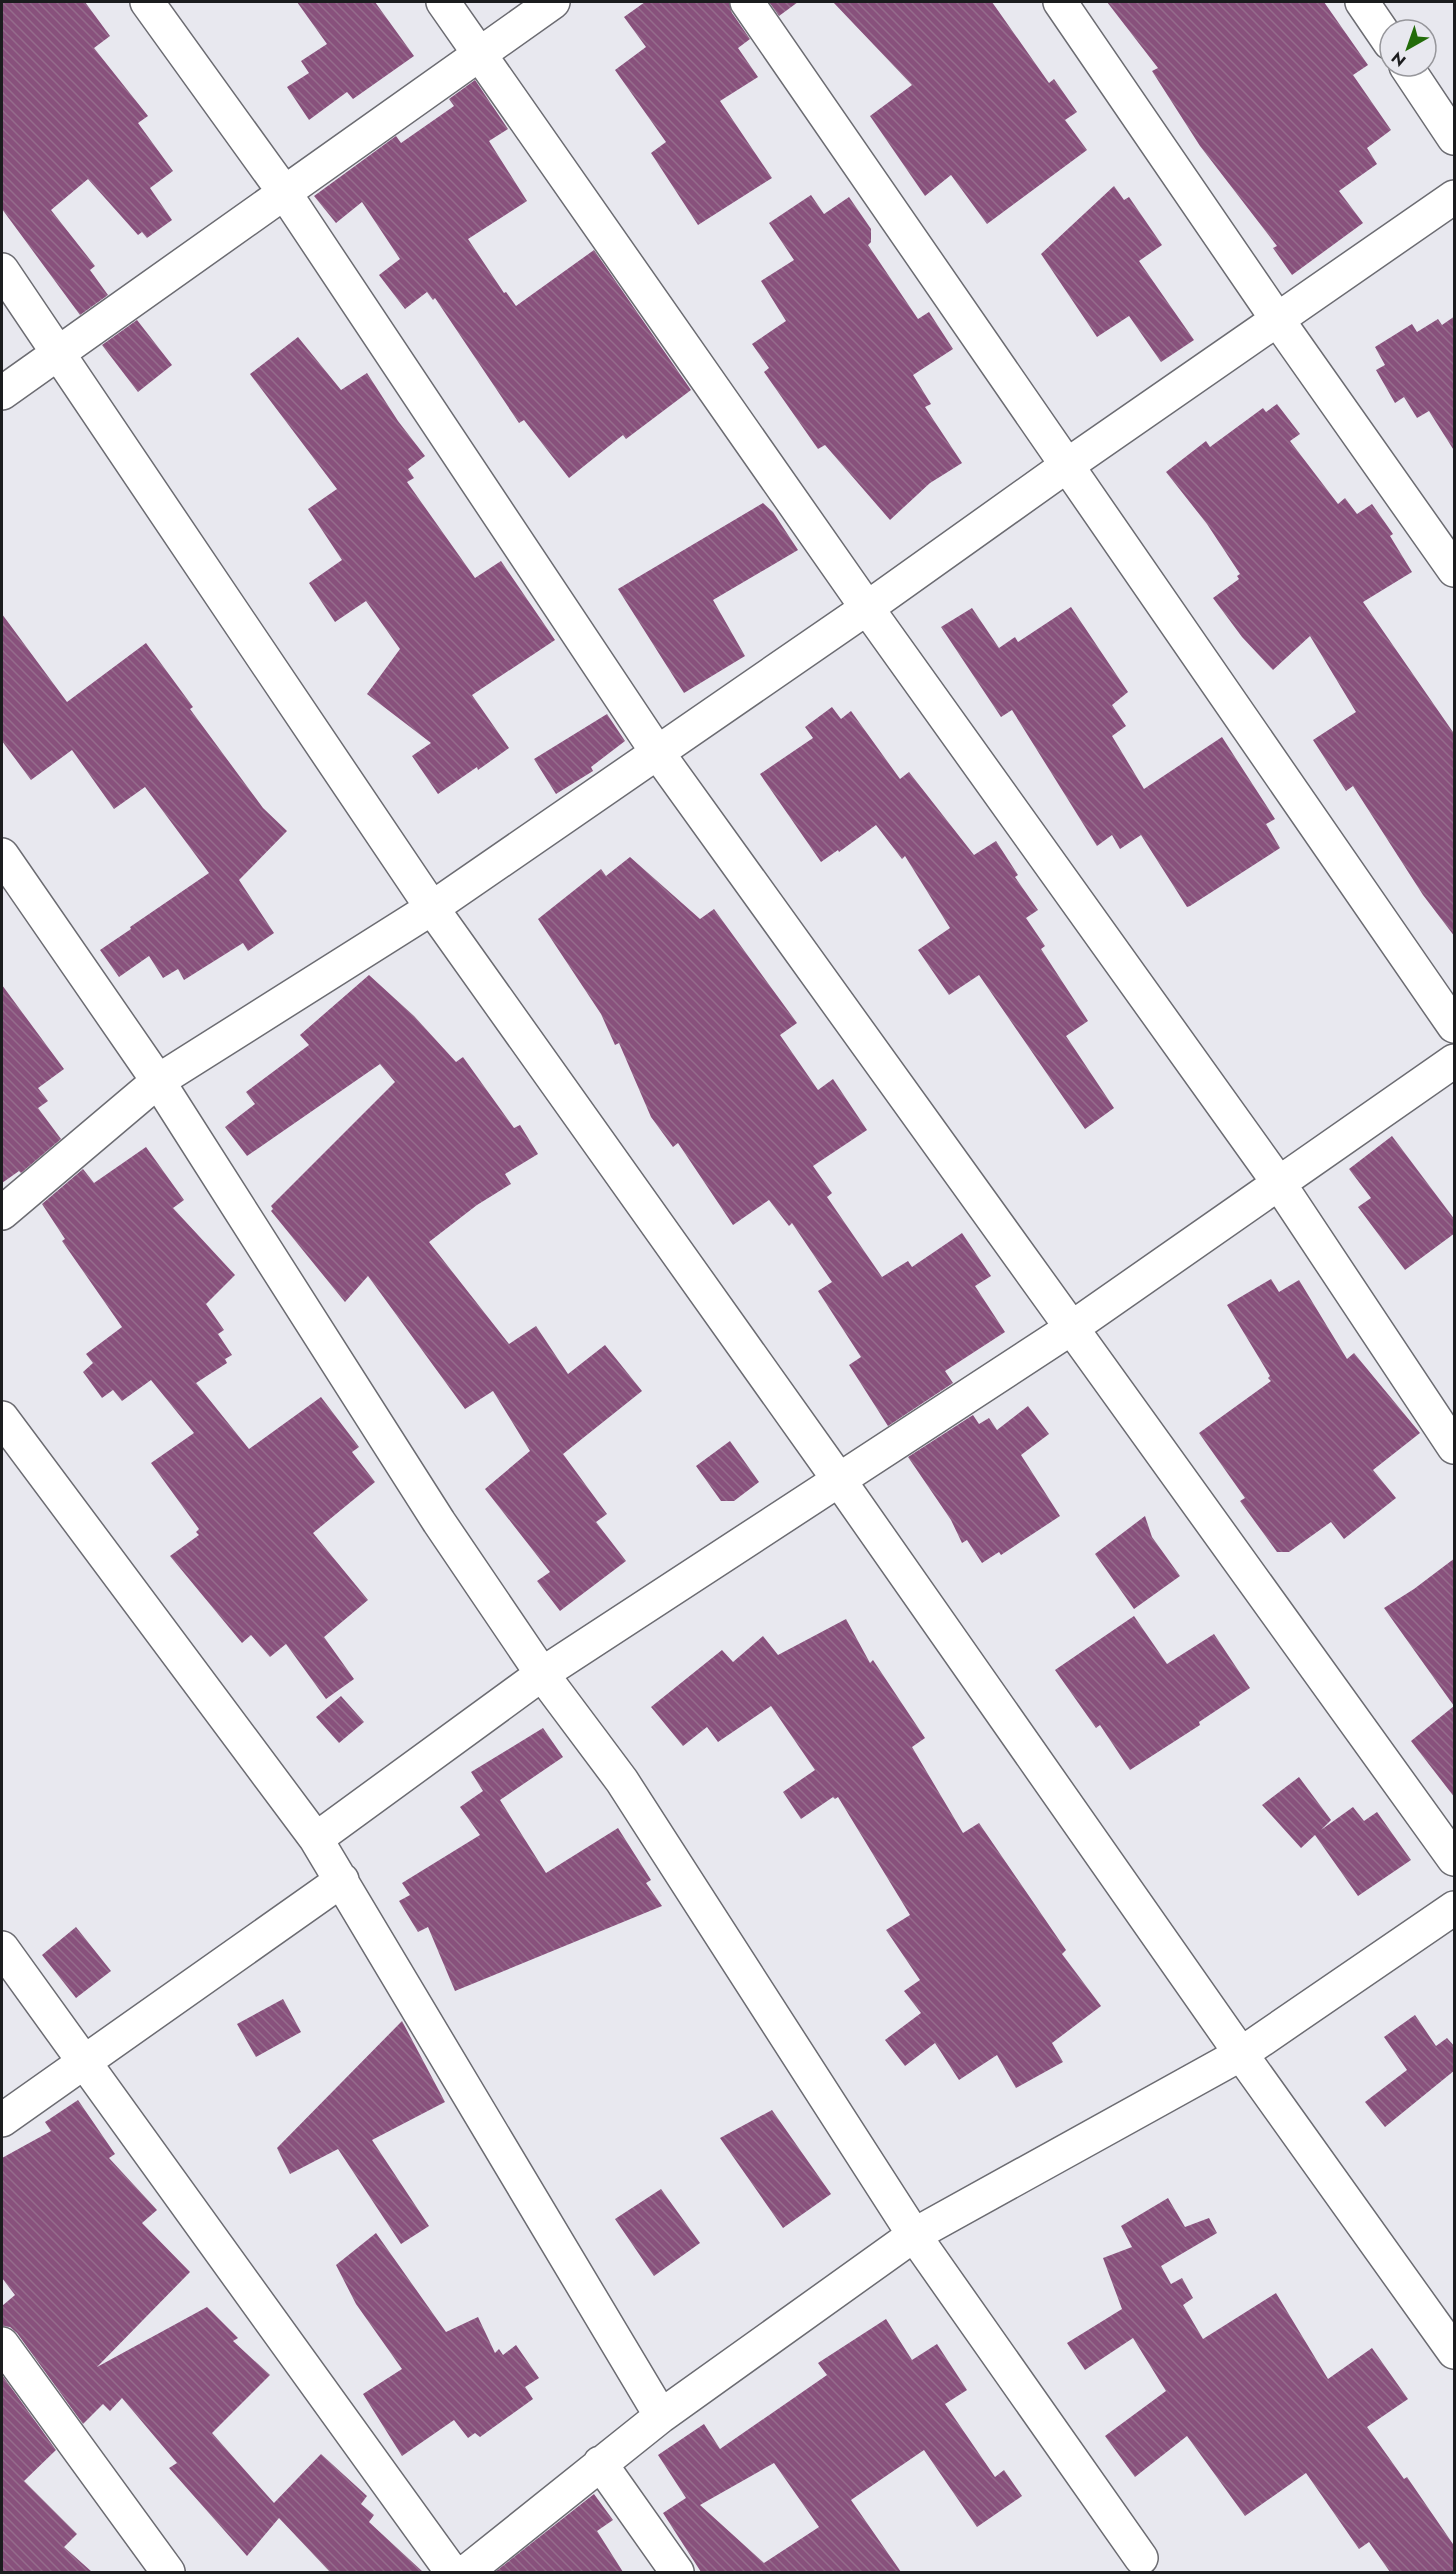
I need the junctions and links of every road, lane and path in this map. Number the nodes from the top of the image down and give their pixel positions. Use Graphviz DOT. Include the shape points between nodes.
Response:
graph roads {
  1 [pos="147,2"];
  2 [pos="443,2"];
  3 [pos="553,2"];
  4 [pos="747,2"];
  5 [pos="1060,2"];
  6 [pos="1362,2"];
  7 [pos="1378,25"];
  8 [pos="480,53"];
  9 [pos="1414,78"];
  10 [pos="1455,138"];
  11 [pos="285,192"];
  12 [pos="1455,197"];
  13 [pos="2,270"];
  14 [pos="1277,319"];
  15 [pos="59,353"];
  16 [pos="2,393"];
  17 [pos="1069,464"];
  18 [pos="1455,570"];
  19 [pos="867,608"];
  20 [pos="657,752"];
  21 [pos="2,855"];
  22 [pos="432,908"];
  23 [pos="1455,1026"];
  24 [pos="1455,1061"];
  25 [pos="158,1081"];
  26 [pos="1278,1182"];
  27 [pos="2,1213"];
  28 [pos="1073,1327"];
  29 [pos="2,1419"];
  30 [pos="1455,1447"];
  31 [pos="839,1480"];
  32 [pos="542,1674"];
  33 [pos="316,1839"];
  34 [pos="1455,1859"];
  35 [pos="342,1880"];
  36 [pos="1455,1908"];
  37 [pos="2,1948"];
  38 [pos="1241,2054"];
  39 [pos="84,2061"];
  40 [pos="2,2120"];
  41 [pos="914,2235"];
  42 [pos="2,2344"];
  43 [pos="1455,2352"];
  44 [pos="661,2416"];
  45 [pos="600,2463"];
  46 [pos="1142,2558"];
  47 [pos="168,2572"];
  48 [pos="452,2572"];
  49 [pos="466,2572"];
  50 [pos="677,2572"];
  1 -- 11 [label="street"];
  2 -- 8 [label="street"];
  3 -- 8 [label="street"];
  4 -- 17 [label="street"];
  5 -- 14 [label="street"];
  6 -- 7 [label="street"];
  8 -- 11 [label="street"];
  8 -- 19 [label="street"];
  9 -- 10 [label="street"];
  11 -- 15 [label="street"];
  11 -- 20 [label="street"];
  12 -- 14 [label="street"];
  13 -- 15 [label="street"];
  14 -- 17 [label="street"];
  14 -- 18 [label="street"];
  15 -- 16 [label="street"];
  15 -- 22 [label="street"];
  17 -- 19 [label="street"];
  17 -- 23 [label="street"];
  19 -- 20 [label="street"];
  19 -- 26 [label="street"];
  20 -- 22 [label="street"];
  20 -- 28 [label="street"];
  21 -- 25 [label="street"];
  22 -- 25 [label="street"];
  22 -- 31 [label="street"];
  24 -- 26 [label="street"];
  25 -- 27 [label="street"];
  25 -- 32 [label="street" via="433,1513"];
  26 -- 28 [label="street"];
  26 -- 30 [label="street"];
  28 -- 31 [label="street"];
  28 -- 34 [label="street"];
  29 -- 33 [label="street"];
  31 -- 32 [label="street"];
  31 -- 38 [label="street"];
  32 -- 33 [label="street"];
  32 -- 41 [label="street" via="622,1781"];
  33 -- 35 [label="street"];
  35 -- 39 [label="street"];
  35 -- 44 [label="street"];
  36 -- 38 [label="street"];
  37 -- 39 [label="street"];
  38 -- 41 [label="street"];
  38 -- 43 [label="street"];
  39 -- 40 [label="street"];
  39 -- 48 [label="street"];
  41 -- 44 [label="street"];
  41 -- 46 [label="street"];
  42 -- 47 [label="street"];
  44 -- 45 [label="street"];
  45 -- 49 [label="street"];
  45 -- 50 [label="street"];
}
